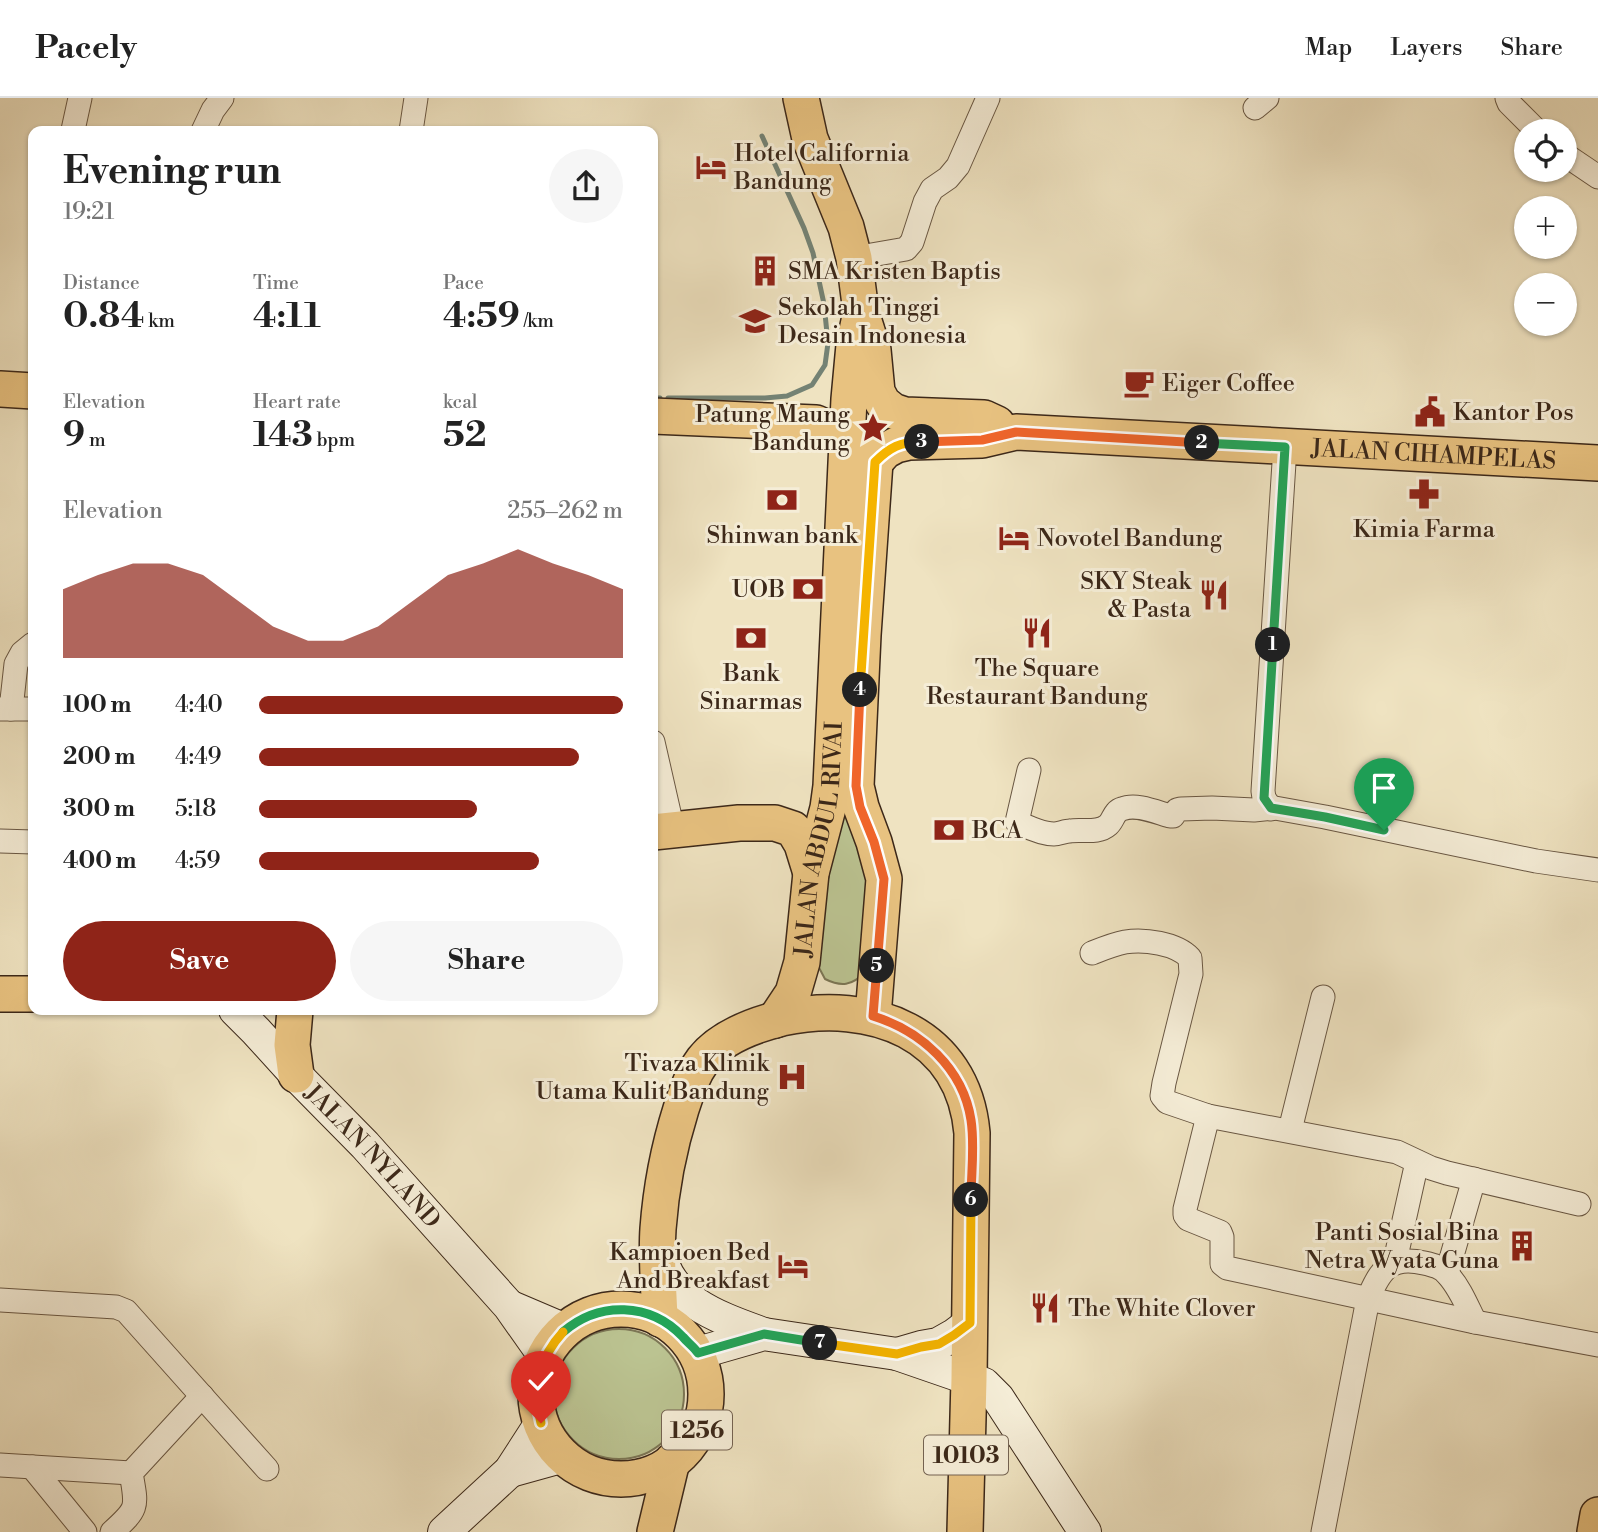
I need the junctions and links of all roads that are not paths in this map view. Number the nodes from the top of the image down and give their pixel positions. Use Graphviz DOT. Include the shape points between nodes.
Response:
graph roads {
  1 [pos="80,98"];
  2 [pos="222,98"];
  3 [pos="416,98"];
  4 [pos="779,98"];
  5 [pos="801,98"];
  6 [pos="988,98"];
  7 [pos="1507,98"];
  8 [pos="1525,119"];
  9 [pos="74,126"];
  10 [pos="205,126"];
  11 [pos="412,126"];
  12 [pos="1577,163"];
  13 [pos="1598,177"];
  14 [pos="854,258"];
  15 [pos="861,312"];
  16 [pos="0,379"];
  17 [pos="28,381"];
  18 [pos="0,389"];
  19 [pos="850,389"];
  20 [pos="28,391"];
  21 [pos="658,416"];
  22 [pos="816,424"];
  23 [pos="1016,432"];
  24 [pos="848,441"];
  25 [pos="1285,447"];
  26 [pos="875,462"];
  27 [pos="1598,463"];
  28 [pos="28,648"];
  29 [pos="15,709"];
  30 [pos="1028,770"];
  31 [pos="658,786"];
  32 [pos="1267,799"];
  33 [pos="663,831"];
  34 [pos="0,841"];
  35 [pos="28,842"];
  36 [pos="1598,870"];
  37 [pos="811,873"];
  38 [pos="1091,953"];
  39 [pos="802,962"];
  40 [pos="0,994"];
  41 [pos="28,994"];
  42 [pos="1323,997"];
  43 [pos="874,1002"];
  44 [pos="240,1015"];
  45 [pos="295,1015"];
  46 [pos="775,1020"];
  47 [pos="296,1075"];
  48 [pos="1208,1116"];
  49 [pos="1290,1130"];
  50 [pos="1417,1162"];
  51 [pos="1474,1180"];
  52 [pos="1579,1204"];
  53 [pos="658,1229"];
  54 [pos="1395,1261"];
  55 [pos="1447,1273"];
  56 [pos="1368,1299"];
  57 [pos="0,1300"];
  58 [pos="660,1319"];
  59 [pos="1475,1322"];
  60 [pos="970,1323"];
  61 [pos="764,1334"];
  62 [pos="555,1344"];
  63 [pos="1598,1345"];
  64 [pos="698,1353"];
  65 [pos="897,1354"];
  66 [pos="969,1379"];
  67 [pos="202,1396"];
  68 [pos="541,1423"];
  69 [pos="1025,1441"];
  70 [pos="966,1443"];
  71 [pos="564,1456"];
  72 [pos="672,1461"];
  73 [pos="0,1465"];
  74 [pos="32,1467"];
  75 [pos="267,1469"];
  76 [pos="510,1471"];
  77 [pos="131,1473"];
  78 [pos="638,1477"];
  79 [pos="1598,1514"];
  80 [pos="656,1531"];
  81 [pos="85,1532"];
  82 [pos="112,1532"];
  83 [pos="443,1532"];
  84 [pos="965,1532"];
  85 [pos="1085,1532"];
  86 [pos="1323,1532"];
  87 [pos="1595,1532"];
  1 -- 9 [label="street"];
  2 -- 10 [label="street"];
  3 -- 11 [label="street"];
  4 -- 14 [label="main road" via="789,142 805,178"];
  5 -- 14 [label="main road" via="810,139"];
  6 -- 14 [label="street" via="958,166 932,189 925,202 912,242 906,249"];
  7 -- 8 [label="street"];
  12 -- 13 [label="street"];
  14 -- 15 [label="main road"];
  15 -- 19 [label="main road, JALAN ABDUL RIVAI"];
  15 -- 23 [label="main road, JALAN CIHAMPELAS" via="873,350 877,391 893,411 984,418"];
  16 -- 17 [label="street"];
  18 -- 20 [label="main road"];
  19 -- 22 [label="main road" via="840,410"];
  19 -- 24 [label="main road, JALAN ABDUL RIVAI"];
  21 -- 22 [label="main road"];
  22 -- 24 [label="main road"];
  23 -- 25 [label="main road, JALAN CIHAMPELAS"];
  23 -- 26 [label="main road, JALAN CIHAMPELAS" via="982,440 909,442 885,451"];
  24 -- 26 [label="main road"];
  24 -- 37 [label="main road, JALAN ABDUL RIVAI" via="831,786"];
  25 -- 27 [label="main road, JALAN CIHAMPELAS"];
  25 -- 32 [label="street"];
  26 -- 43 [label="main road, JALAN ABDUL RIVAI" via="856,786 884,879"];
  28 -- 29 [label="street" via="16,664"];
  30 -- 32 [label="street" via="1017,822 1055,834 1103,828 1122,808 1170,816 1181,809 1254,810"];
  31 -- 33 [label="street"];
  32 -- 36 [label="street" via="1325,817 1460,846"];
  33 -- 37 [label="main road" via="775,823 793,829"];
  34 -- 35 [label="street"];
  37 -- 39 [label="main road, JALAN ABDUL RIVAI"];
  38 -- 48 [label="street" via="1139,942 1164,944 1190,958 1191,974 1162,1096 1167,1102"];
  39 -- 43 [label="main road" via="806,978 830,999"];
  39 -- 46 [label="main road, JALAN ABDUL RIVAI" via="793,993"];
  40 -- 41 [label="main road"];
  42 -- 49 [label="street"];
  43 -- 46 [label="main road" via="853,1013"];
  43 -- 60 [label="main road" via="944,1060 965,1095 972,1133"];
  44 -- 47 [label="main road, JALAN NYLAND"];
  45 -- 47 [label="main road"];
  46 -- 53 [label="main road" via="723,1042 694,1073 668,1157"];
  47 -- 62 [label="main road, JALAN NYLAND" via="509,1306"];
  48 -- 49 [label="street"];
  48 -- 56 [label="street" via="1185,1215 1220,1232 1224,1267"];
  49 -- 50 [label="street" via="1397,1152"];
  50 -- 51 [label="street"];
  50 -- 54 [label="street"];
  51 -- 52 [label="street"];
  51 -- 55 [label="street"];
  53 -- 58 [label="main road"];
  53 -- 61 [label="main road" via="661,1259 675,1288 719,1318"];
  54 -- 55 [label="street" via="1412,1260"];
  54 -- 56 [label="street" via="1378,1276"];
  55 -- 59 [label="street"];
  56 -- 59 [label="street"];
  56 -- 86 [label="street"];
  57 -- 67 [label="street" via="126,1311"];
  58 -- 62 [label="main road" via="639,1311 605,1311 584,1318"];
  58 -- 64 [label="main road"];
  59 -- 63 [label="street"];
  60 -- 65 [label="main road" via="939,1344"];
  60 -- 66 [label="main road"];
  61 -- 64 [label="main road"];
  61 -- 65 [label="main road"];
  62 -- 68 [label="main road, 1256" via="540,1368 536,1390"];
  64 -- 72 [label="main road, 1256" via="705,1392 703,1414 694,1435"];
  65 -- 66 [label="main road"];
  66 -- 69 [label="main road" via="984,1384 998,1398"];
  66 -- 70 [label="main road, 10103"];
  67 -- 75 [label="street"];
  67 -- 77 [label="street"];
  68 -- 71 [label="main road, 1256"];
  68 -- 76 [label="main road"];
  69 -- 70 [label="main road" via="1012,1429 995,1425 979,1430"];
  69 -- 85 [label="main road"];
  70 -- 84 [label="main road, 10103"];
  71 -- 76 [label="main road"];
  71 -- 78 [label="main road, 1256" via="598,1476"];
  72 -- 78 [label="main road, 1256"];
  72 -- 80 [label="main road, 1256"];
  73 -- 74 [label="street"];
  74 -- 77 [label="street"];
  74 -- 81 [label="street"];
  76 -- 83 [label="main road"];
  77 -- 82 [label="street" via="135,1507"];
  78 -- 80 [label="main road, 1256"];
  79 -- 87 [label="main road"];
}
